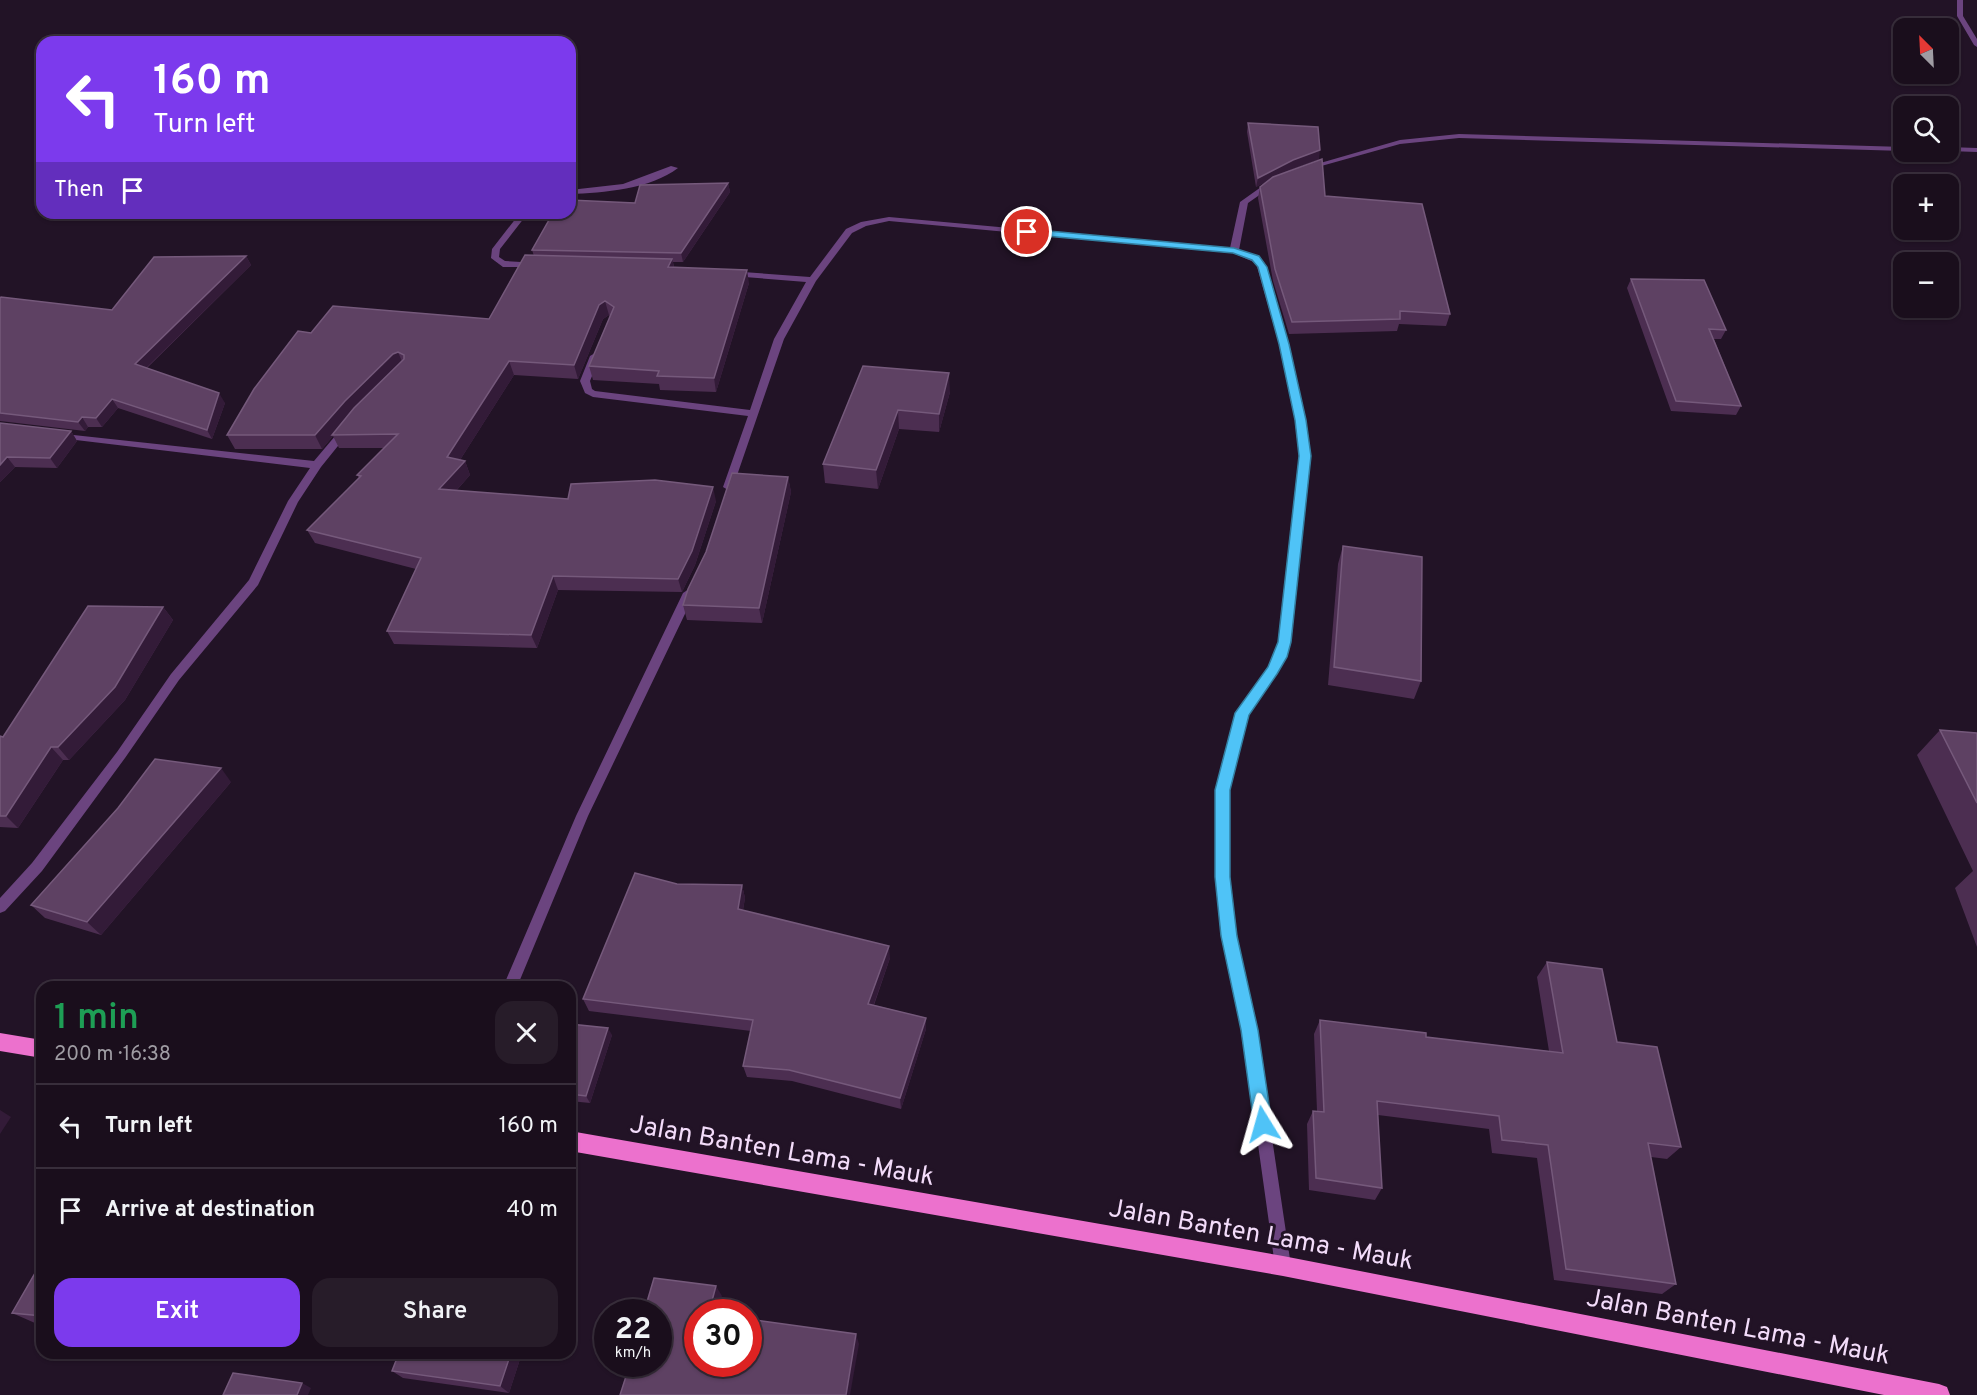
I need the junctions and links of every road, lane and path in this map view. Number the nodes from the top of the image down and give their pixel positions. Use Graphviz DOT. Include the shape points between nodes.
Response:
graph roads {
  1 [pos="1960,0"];
  2 [pos="1977,45"];
  3 [pos="1893,148"];
  4 [pos="1959,149"];
  5 [pos="1977,150"];
  6 [pos="674,168"];
  7 [pos="1301,170"];
  8 [pos="1283,177"];
  9 [pos="576,192"];
  10 [pos="519,219"];
  11 [pos="1234,250"];
  12 [pos="549,265"];
  13 [pos="717,272"];
  14 [pos="812,280"];
  15 [pos="598,350"];
  16 [pos="752,413"];
  17 [pos="356,418"];
  18 [pos="43,433"];
  19 [pos="317,465"];
  20 [pos="724,500"];
  21 [pos="692,587"];
  22 [pos="0,907"];
  23 [pos="513,981"];
  24 [pos="0,1042"];
  25 [pos="36,1048"];
  26 [pos="576,1143"];
  27 [pos="1283,1266"];
  28 [pos="1939,1395"];
  1 -- 2 [label="street" via="1960,16"];
  3 -- 7 [label="street" via="1459,136 1400,142"];
  4 -- 5 [label="street"];
  6 -- 9 [label="street" via="619,189"];
  8 -- 11 [label="street" via="1244,202"];
  10 -- 12 [label="street" via="496,249 495,258 503,264"];
  11 -- 14 [label="street" via="889,219 849,231"];
  11 -- 27 [label="street" via="1255,258 1262,267 1284,344 1305,456 1284,642 1272,671 1242,713 1222,790 1222,877 1229,936 1249,1030"];
  13 -- 14 [label="street"];
  14 -- 16 [label="street" via="779,339"];
  15 -- 16 [label="street" via="585,381 588,391"];
  16 -- 20 [label="street"];
  17 -- 19 [label="street"];
  18 -- 19 [label="street"];
  19 -- 22 [label="street" via="293,501 254,582 175,676 37,867"];
  21 -- 23 [label="street" via="582,816"];
  24 -- 25 [label="main road"];
  26 -- 27 [label="main road, Jalan Banten Lama - Mauk"];
  27 -- 28 [label="main road, Jalan Banten Lama - Mauk"];
}
